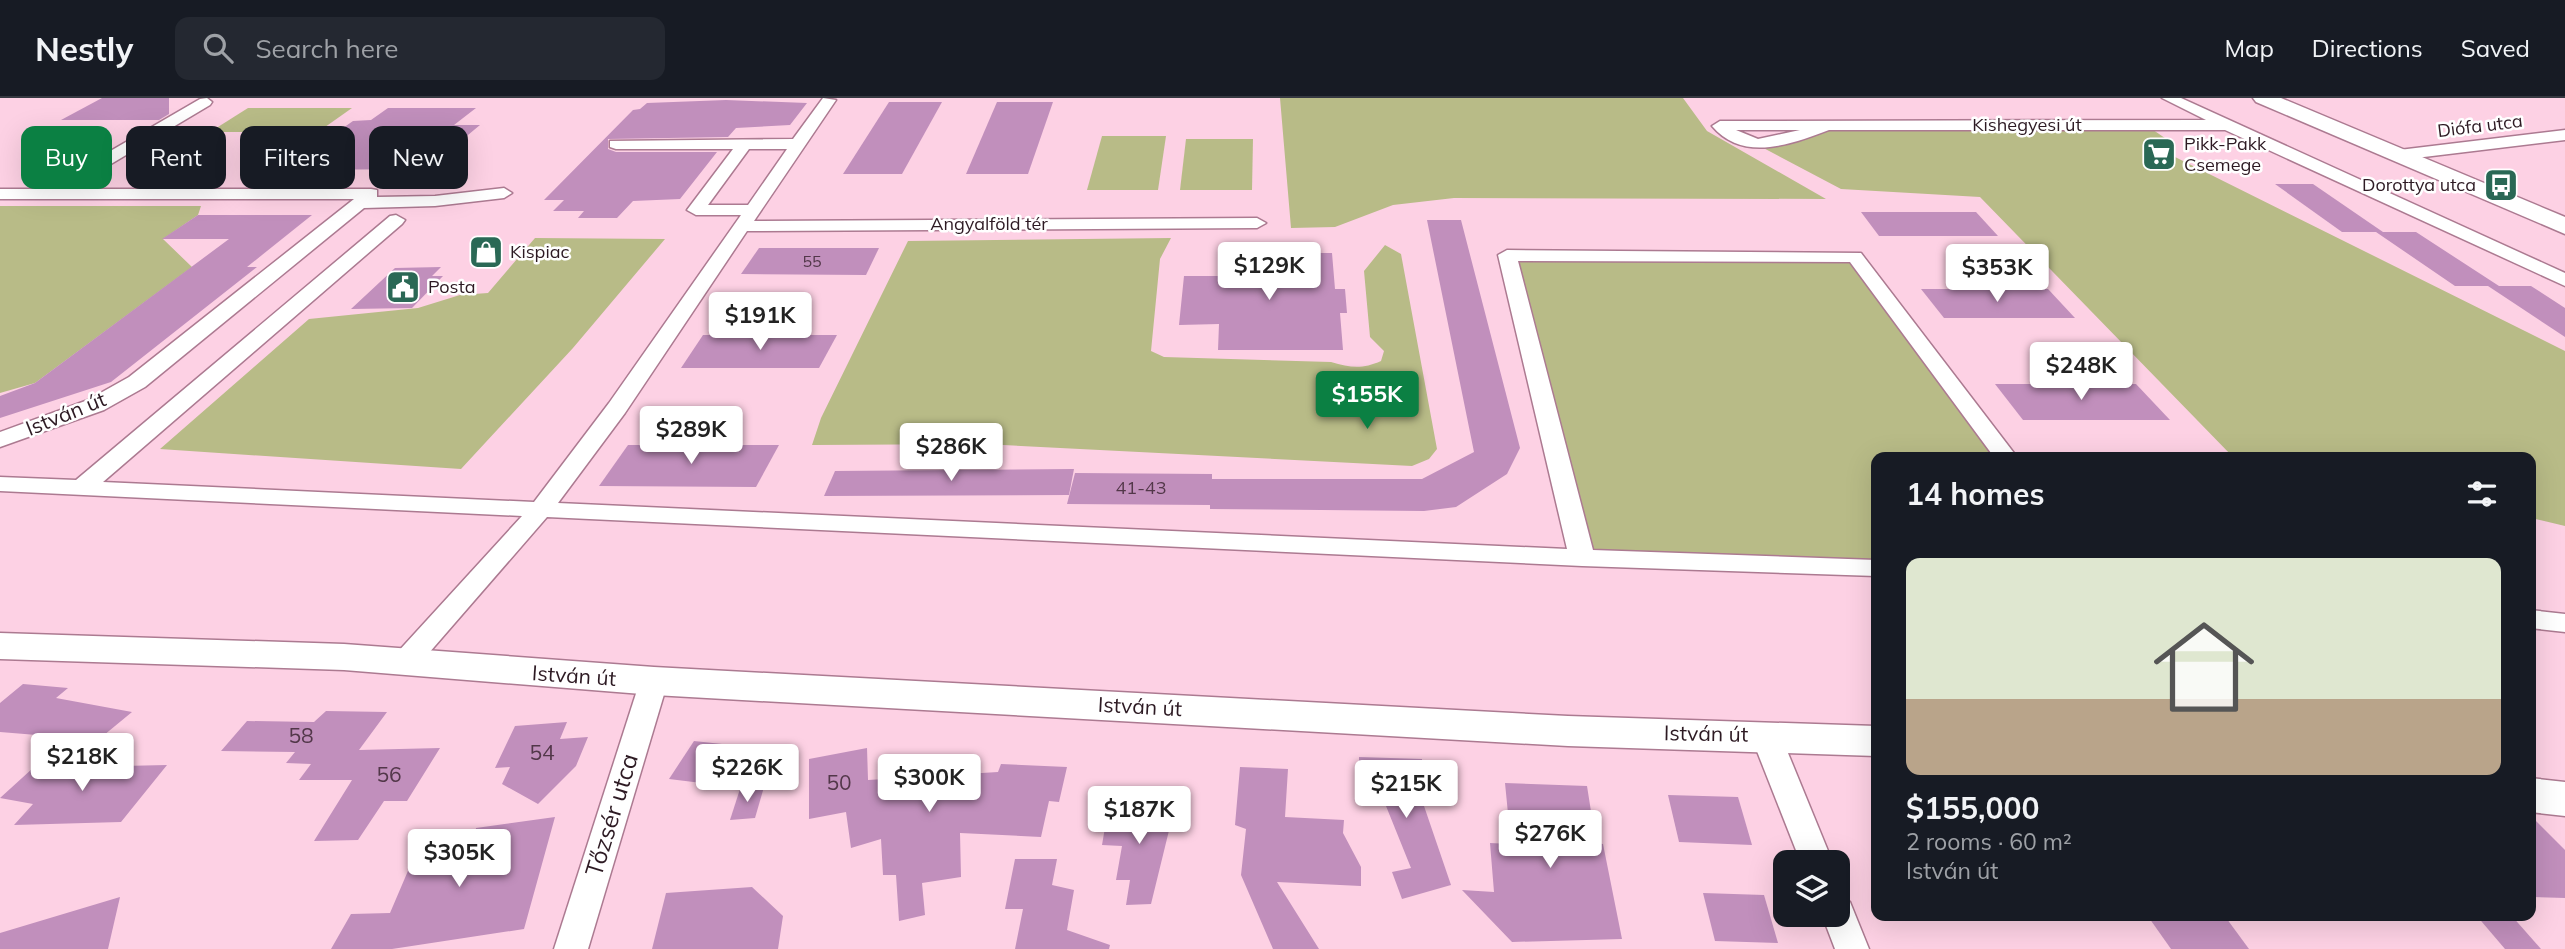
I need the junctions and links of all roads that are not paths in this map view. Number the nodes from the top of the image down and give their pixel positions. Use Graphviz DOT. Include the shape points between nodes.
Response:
graph roads {
  1 [pos="2169,98"];
  2 [pos="2263,98"];
  3 [pos="830,100"];
  4 [pos="205,102"];
  5 [pos="2228,125"];
  6 [pos="1826,126"];
  7 [pos="2565,135"];
  8 [pos="616,144"];
  9 [pos="744,144"];
  10 [pos="797,144"];
  11 [pos="2399,155"];
  12 [pos="49,193"];
  13 [pos="504,193"];
  14 [pos="0,194"];
  15 [pos="360,203"];
  16 [pos="745,218"];
  17 [pos="396,220"];
  18 [pos="1256,223"];
  19 [pos="2565,226"];
  20 [pos="2565,280"];
  21 [pos="0,440"];
  22 [pos="2002,452"];
  23 [pos="0,484"];
  24 [pos="81,488"];
  25 [pos="541,508"];
  26 [pos="1582,558"];
  27 [pos="1871,568"];
  28 [pos="2536,619"];
  29 [pos="2565,623"];
  30 [pos="0,646"];
  31 [pos="405,662"];
  32 [pos="654,681"];
  33 [pos="1766,736"];
  34 [pos="1871,741"];
  35 [pos="2536,796"];
  36 [pos="2565,799"];
  37 [pos="1813,850"];
  38 [pos="1844,927"];
  39 [pos="571,949"];
  40 [pos="1852,949"];
  1 -- 5 [label="street, Kishegyesi út"];
  2 -- 11 [label="street"];
  3 -- 10 [label="street"];
  4 -- 12 [label="street"];
  5 -- 6 [label="street, Kishegyesi út"];
  5 -- 20 [label="street, Kishegyesi út"];
  6 -- 6 [label="street, Kishegyesi út" via="1746,126 1720,126 1735,140 1773,145"];
  7 -- 11 [label="street, Diófa utca"];
  8 -- 9 [label="street"];
  9 -- 10 [label="street"];
  9 -- 16 [label="street, Angyalföld tér" via="696,210"];
  10 -- 16 [label="street"];
  11 -- 19 [label="street"];
  12 -- 14 [label="street"];
  12 -- 15 [label="street" via="371,194"];
  13 -- 15 [label="street"];
  15 -- 21 [label="street, István út" via="137,382 96,405"];
  16 -- 18 [label="street, Angyalföld tér"];
  16 -- 25 [label="street" via="678,321"];
  17 -- 24 [label="street"];
  22 -- 26 [label="street" via="1855,257 1507,255"];
  23 -- 24 [label="street"];
  24 -- 25 [label="street"];
  25 -- 26 [label="street"];
  25 -- 31 [label="street"];
  26 -- 27 [label="street"];
  28 -- 29 [label="street"];
  30 -- 31 [label="street, István út"];
  31 -- 32 [label="street, István út"];
  32 -- 33 [label="street, István út" via="1568,731"];
  32 -- 39 [label="street, Tőzsér utca"];
  33 -- 34 [label="street, István út"];
  33 -- 37 [label="street"];
  35 -- 36 [label="street"];
  38 -- 40 [label="street"];
}
